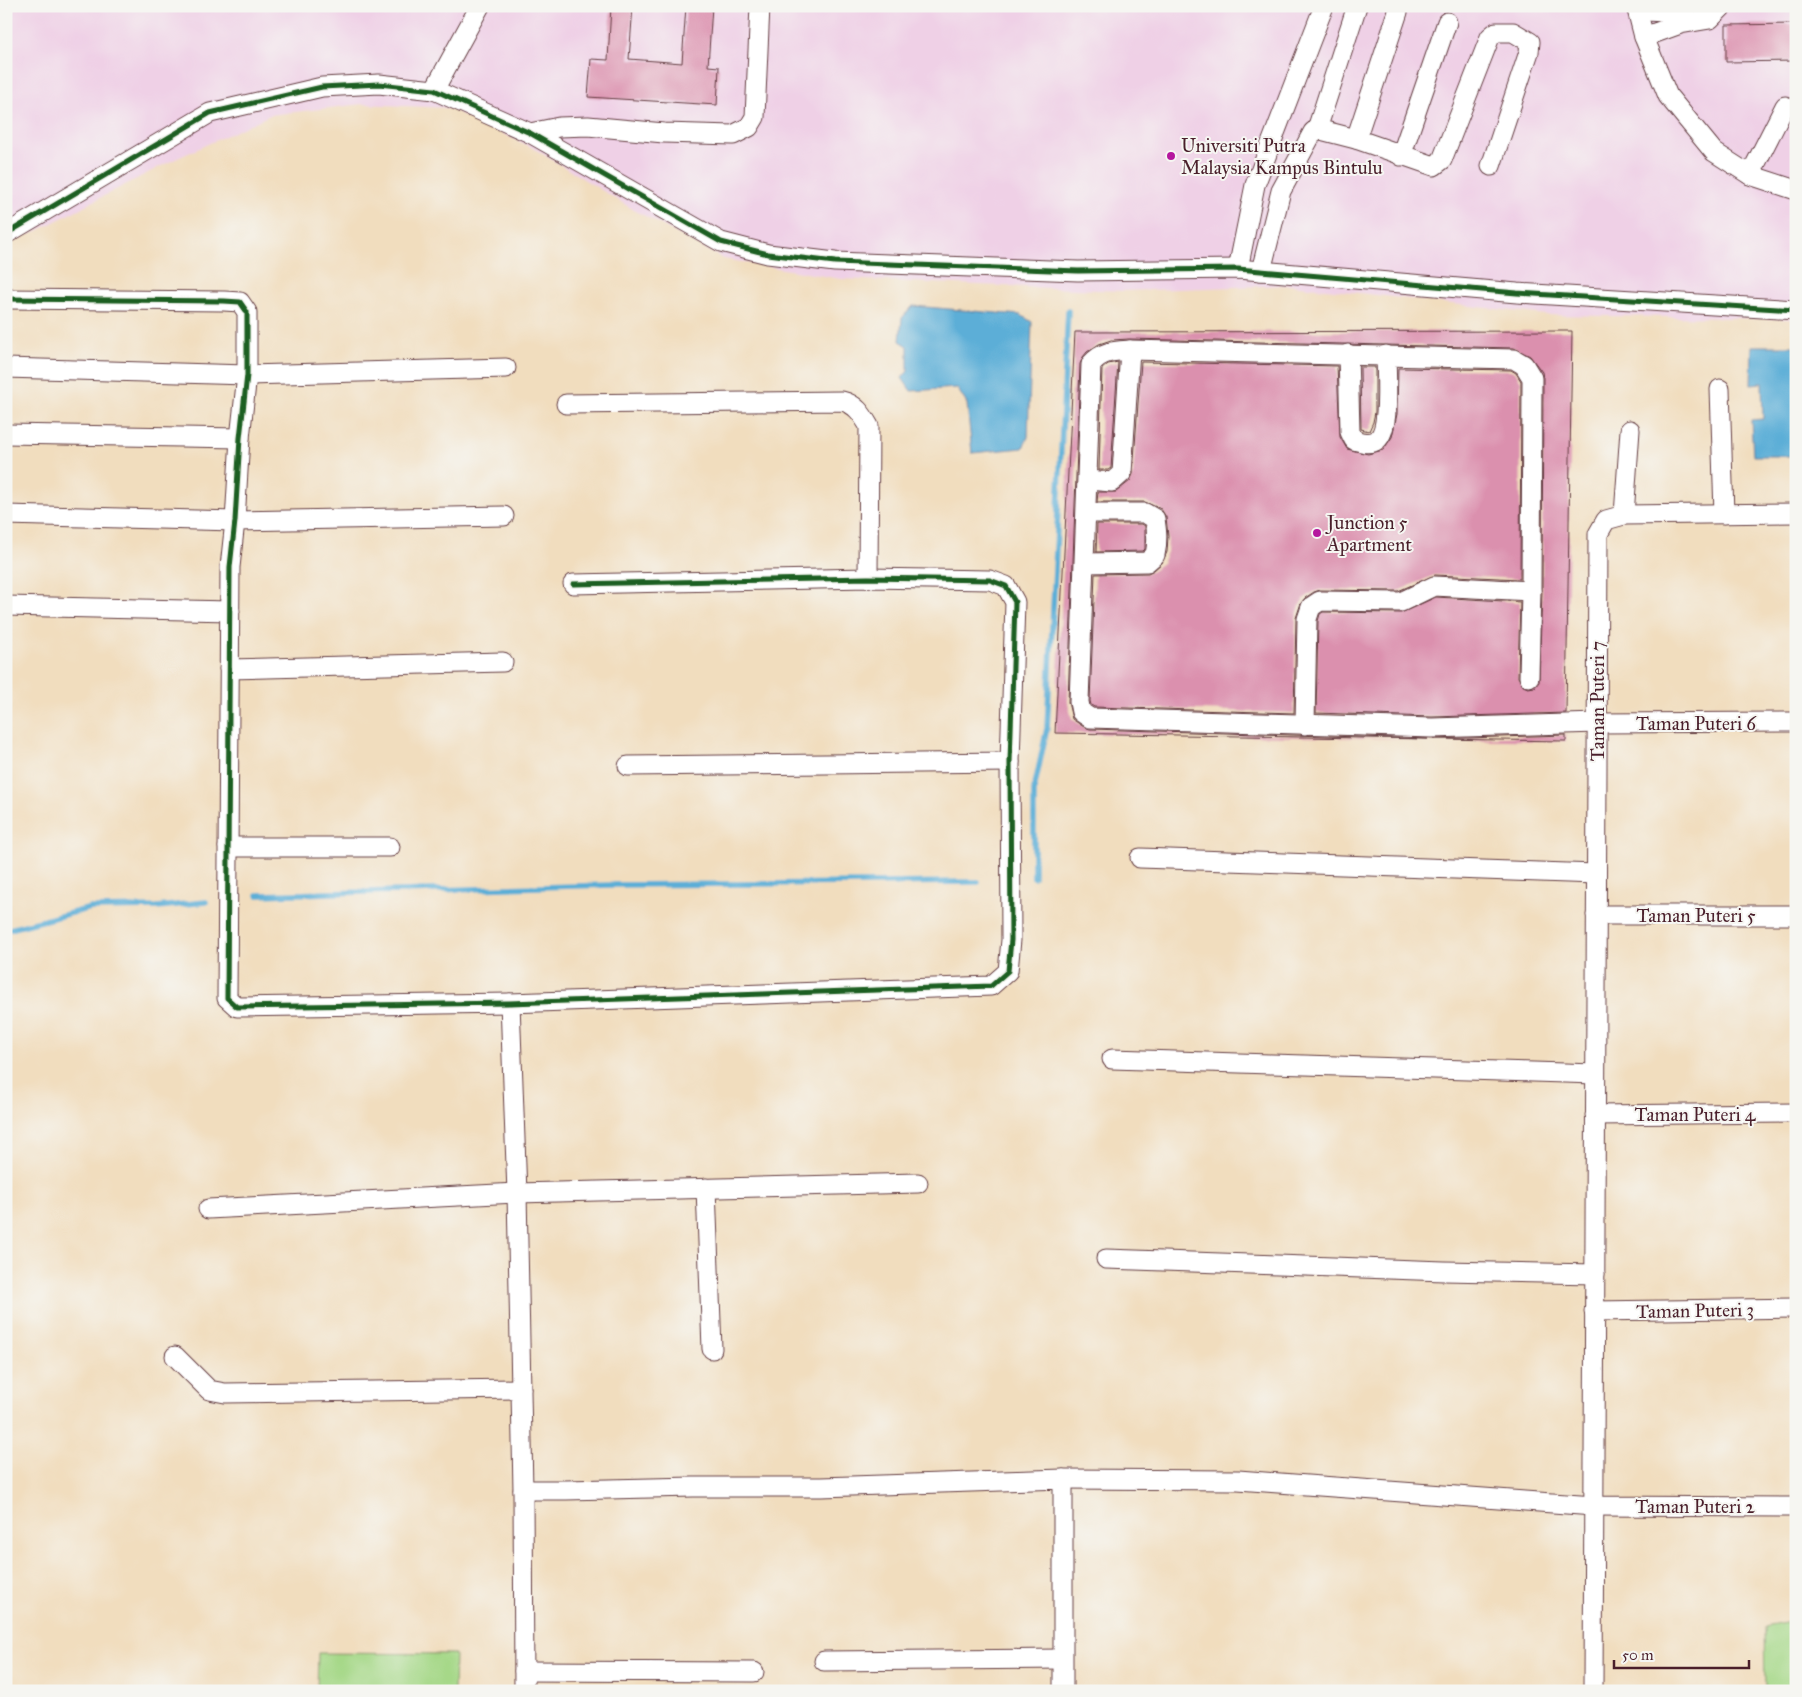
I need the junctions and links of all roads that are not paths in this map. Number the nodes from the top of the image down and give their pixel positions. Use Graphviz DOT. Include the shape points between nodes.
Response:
graph roads {
  1 [pos="480,6"];
  2 [pos="760,6"];
  3 [pos="1324,6"];
  4 [pos="1357,6"];
  5 [pos="1397,6"];
  6 [pos="1688,6"];
  7 [pos="1723,6"];
  8 [pos="1636,8"];
  9 [pos="1447,22"];
  10 [pos="1644,36"];
  11 [pos="434,90"];
  12 [pos="1785,106"];
  13 [pos="1317,129"];
  14 [pos="530,133"];
  15 [pos="1356,139"];
  16 [pos="1401,156"];
  17 [pos="1491,166"];
  18 [pos="1750,175"];
  19 [pos="1796,190"];
  20 [pos="6,234"];
  21 [pos="1238,269"];
  22 [pos="1261,271"];
  23 [pos="6,299"];
  24 [pos="1796,310"];
  25 [pos="1130,350"];
  26 [pos="1348,354"];
  27 [pos="1386,355"];
  28 [pos="6,368"];
  29 [pos="506,368"];
  30 [pos="247,375"];
  31 [pos="1720,389"];
  32 [pos="566,404"];
  33 [pos="1630,430"];
  34 [pos="6,434"];
  35 [pos="240,438"];
  36 [pos="1088,480"];
  37 [pos="1087,513"];
  38 [pos="1796,513"];
  39 [pos="1724,514"];
  40 [pos="6,515"];
  41 [pos="1624,515"];
  42 [pos="504,516"];
  43 [pos="235,521"];
  44 [pos="1084,563"];
  45 [pos="868,578"];
  46 [pos="573,584"];
  47 [pos="1531,591"];
  48 [pos="6,606"];
  49 [pos="230,611"];
  50 [pos="503,662"];
  51 [pos="229,669"];
  52 [pos="1529,677"];
  53 [pos="1796,722"];
  54 [pos="1597,723"];
  55 [pos="1306,725"];
  56 [pos="1010,762"];
  57 [pos="628,766"];
  58 [pos="228,847"];
  59 [pos="390,847"];
  60 [pos="1140,858"];
  61 [pos="1596,874"];
  62 [pos="1596,915"];
  63 [pos="1796,915"];
  64 [pos="510,1003"];
  65 [pos="1112,1059"];
  66 [pos="1595,1074"];
  67 [pos="1796,1114"];
  68 [pos="1595,1115"];
  69 [pos="918,1183"];
  70 [pos="706,1188"];
  71 [pos="517,1194"];
  72 [pos="208,1209"];
  73 [pos="1106,1259"];
  74 [pos="1595,1274"];
  75 [pos="1796,1308"];
  76 [pos="1594,1311"];
  77 [pos="712,1349"];
  78 [pos="175,1356"];
  79 [pos="520,1389"];
  80 [pos="1063,1479"];
  81 [pos="523,1490"];
  82 [pos="1594,1506"];
  83 [pos="1796,1507"];
  84 [pos="1062,1659"];
  85 [pos="824,1661"];
  86 [pos="524,1671"];
  87 [pos="754,1672"];
  88 [pos="524,1691"];
  89 [pos="1063,1691"];
  90 [pos="1593,1691"];
  1 -- 11 [label="street"];
  2 -- 14 [label="street" via="755,118 748,127 734,135 588,126 558,127"];
  3 -- 21 [label="street" via="1255,185"];
  4 -- 13 [label="street"];
  5 -- 15 [label="street" via="1398,12"];
  6 -- 8 [label="street" via="1665,12"];
  7 -- 10 [label="street" via="1710,19 1680,24"];
  8 -- 10 [label="street"];
  9 -- 16 [label="street"];
  10 -- 18 [label="street" via="1668,96 1714,152"];
  11 -- 14 [label="street"];
  11 -- 20 [label="street" via="379,84 322,87 210,113"];
  12 -- 18 [label="street"];
  13 -- 15 [label="street"];
  13 -- 22 [label="street" via="1281,191"];
  14 -- 21 [label="street" via="721,242 768,254 835,262 1078,271"];
  15 -- 16 [label="street"];
  16 -- 17 [label="street" via="1434,166 1442,160 1490,38 1496,32 1513,32 1530,42 1529,52"];
  18 -- 19 [label="street"];
  21 -- 22 [label="street"];
  22 -- 24 [label="street" via="1517,293"];
  23 -- 30 [label="street" via="240,302 248,312"];
  25 -- 26 [label="street"];
  25 -- 36 [label="street" via="1107,352 1092,364"];
  25 -- 36 [label="street" via="1122,473 1112,482"];
  26 -- 27 [label="street"];
  26 -- 27 [label="street" via="1350,432 1354,440 1366,443 1377,440 1386,421"];
  27 -- 47 [label="street" via="1514,359 1524,365 1532,378"];
  28 -- 30 [label="street"];
  29 -- 30 [label="street"];
  30 -- 35 [label="street"];
  31 -- 39 [label="street"];
  32 -- 45 [label="street" via="850,403 864,416 869,426"];
  33 -- 41 [label="street"];
  34 -- 35 [label="street"];
  35 -- 43 [label="street"];
  36 -- 37 [label="street"];
  37 -- 44 [label="street"];
  37 -- 44 [label="street" via="1145,513 1155,519 1158,532 1155,555 1147,562"];
  38 -- 39 [label="street, Taman Puteri 7"];
  39 -- 41 [label="street, Taman Puteri 7"];
  40 -- 43 [label="street"];
  41 -- 54 [label="street, Taman Puteri 7" via="1606,520 1598,534"];
  42 -- 43 [label="street"];
  43 -- 49 [label="street"];
  44 -- 55 [label="street, Taman Puteri 6" via="1079,702 1082,712 1090,718"];
  45 -- 46 [label="street"];
  45 -- 56 [label="street" via="990,580 1006,586 1015,602"];
  47 -- 52 [label="street"];
  47 -- 55 [label="street" via="1434,586 1401,602 1320,601 1310,607 1307,619"];
  48 -- 49 [label="street"];
  49 -- 51 [label="street"];
  50 -- 51 [label="street"];
  51 -- 58 [label="street"];
  53 -- 54 [label="street, Taman Puteri 6"];
  54 -- 55 [label="street, Taman Puteri 6" via="1432,728"];
  54 -- 61 [label="street, Taman Puteri 7"];
  56 -- 57 [label="street"];
  56 -- 64 [label="street" via="1011,940 1008,972 991,986"];
  58 -- 59 [label="street"];
  58 -- 64 [label="street" via="227,998 237,1007"];
  60 -- 61 [label="street"];
  61 -- 62 [label="street, Taman Puteri 7"];
  62 -- 63 [label="street, Taman Puteri 5"];
  62 -- 66 [label="street, Taman Puteri 7"];
  64 -- 71 [label="street"];
  65 -- 66 [label="street"];
  66 -- 68 [label="street, Taman Puteri 7"];
  67 -- 68 [label="street, Taman Puteri 4"];
  68 -- 74 [label="street, Taman Puteri 7"];
  69 -- 70 [label="street"];
  70 -- 71 [label="street"];
  70 -- 77 [label="street"];
  71 -- 72 [label="street"];
  71 -- 79 [label="street"];
  73 -- 74 [label="street"];
  74 -- 76 [label="street, Taman Puteri 7"];
  75 -- 76 [label="street, Taman Puteri 3"];
  76 -- 82 [label="street, Taman Puteri 7"];
  78 -- 79 [label="street" via="209,1390 224,1393"];
  79 -- 81 [label="street"];
  80 -- 81 [label="street, Taman Puteri 2" via="821,1488"];
  80 -- 82 [label="street, Taman Puteri 2" via="1238,1480"];
  80 -- 84 [label="street"];
  81 -- 86 [label="street"];
  82 -- 83 [label="street, Taman Puteri 2"];
  82 -- 90 [label="street, Taman Puteri 7"];
  84 -- 85 [label="street"];
  84 -- 89 [label="street"];
  86 -- 87 [label="street"];
  86 -- 88 [label="street"];
}
